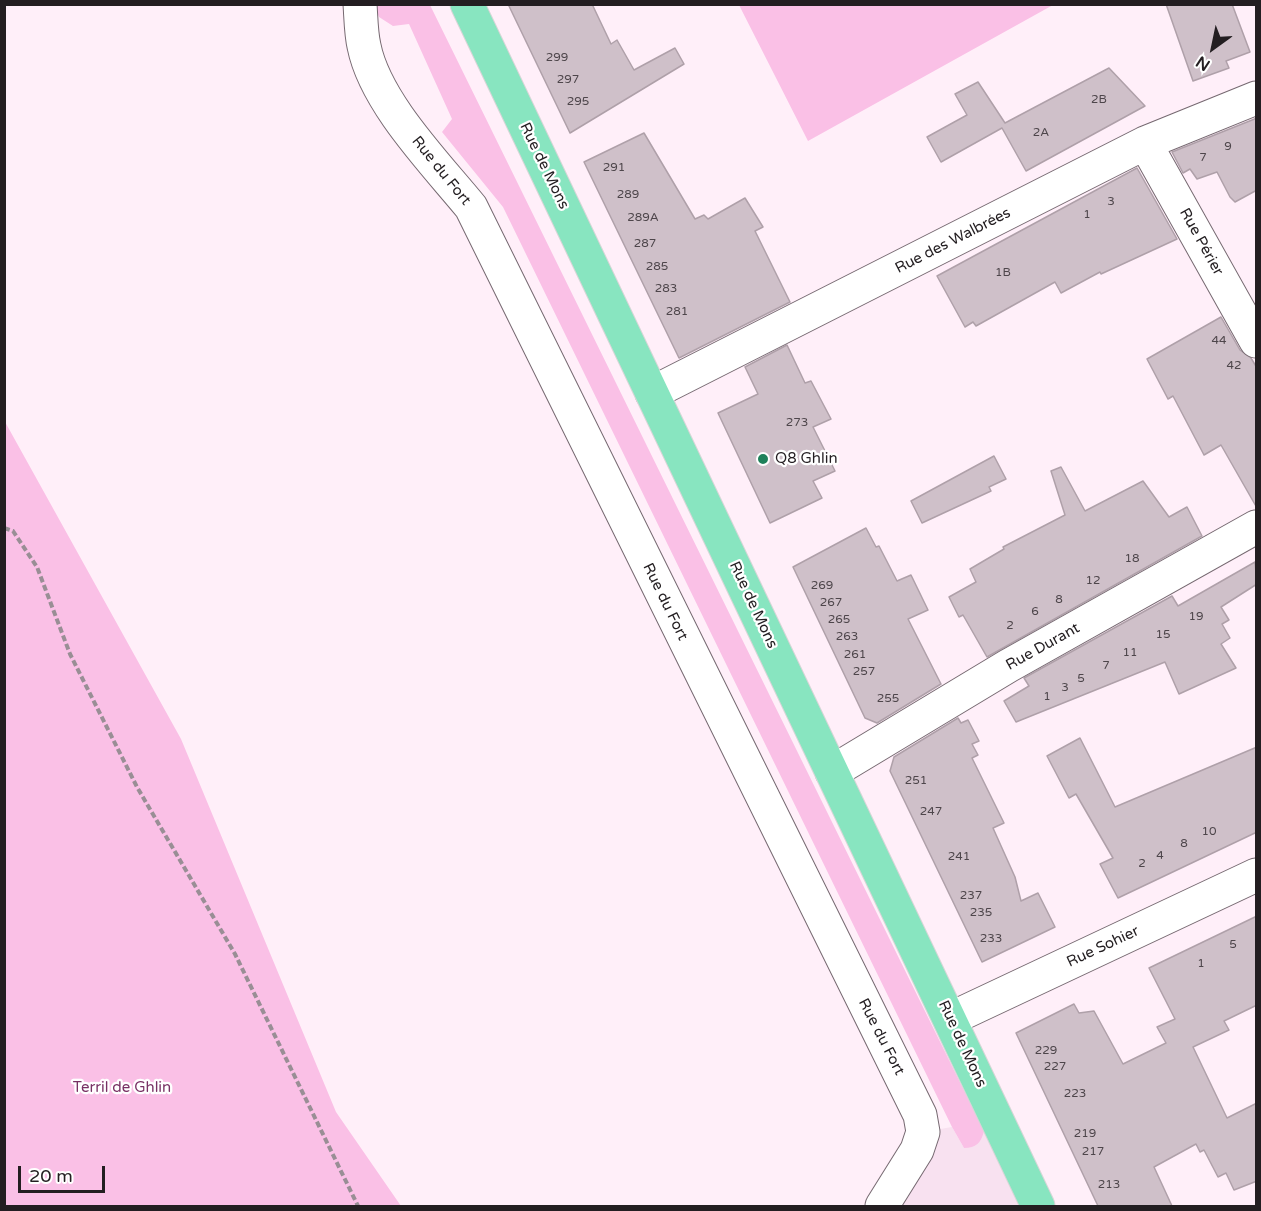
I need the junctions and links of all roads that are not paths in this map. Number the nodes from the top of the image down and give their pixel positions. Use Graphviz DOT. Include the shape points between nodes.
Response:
graph roads {
  1 [pos="360,4"];
  2 [pos="466,4"];
  3 [pos="1257,98"];
  4 [pos="1145,143"];
  5 [pos="1257,341"];
  6 [pos="652,393"];
  7 [pos="1257,527"];
  8 [pos="832,772"];
  9 [pos="1257,875"];
  10 [pos="951,1018"];
  11 [pos="882,1206"];
  12 [pos="1038,1206"];
  1 -- 11 [label="street, Rue du Fort" via="364,48 380,86 395,113 471,207 920,1115 923,1132 917,1150"];
  2 -- 6 [label="main road, Rue de Mons"];
  3 -- 4 [label="street, Rue des Walbrées"];
  4 -- 5 [label="street, Rue Périer"];
  4 -- 6 [label="street, Rue des Walbrées"];
  6 -- 8 [label="main road, Rue de Mons"];
  7 -- 8 [label="street, Rue Durant" via="1008,666"];
  8 -- 10 [label="main road, Rue de Mons"];
  9 -- 10 [label="street, Rue Sohier"];
  10 -- 12 [label="main road, Rue de Mons"];
}
